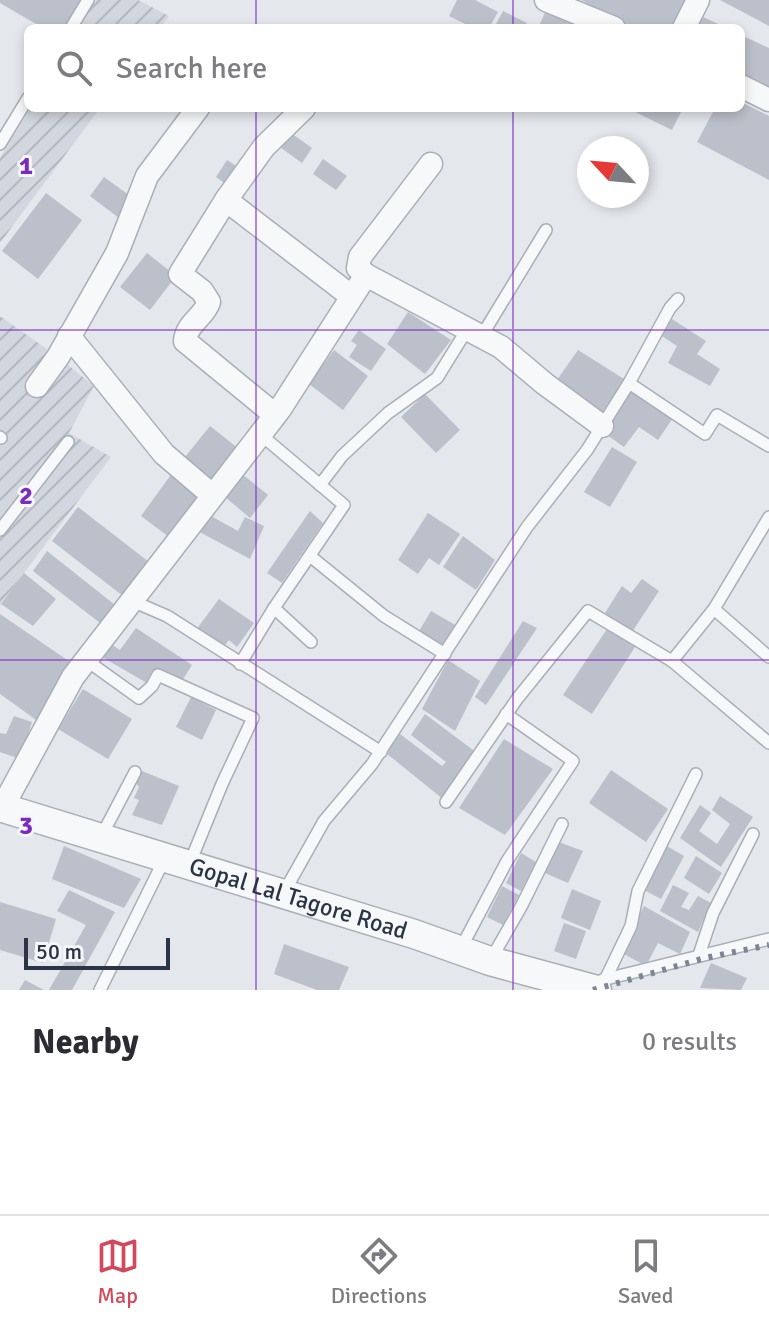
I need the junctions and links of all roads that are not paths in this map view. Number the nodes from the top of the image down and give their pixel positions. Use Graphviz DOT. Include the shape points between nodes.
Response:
graph roads {
  1 [pos="88,0"];
  2 [pos="546,0"];
  3 [pos="698,0"];
  4 [pos="73,24"];
  5 [pos="604,24"];
  6 [pos="686,24"];
  7 [pos="745,88"];
  8 [pos="769,100"];
  9 [pos="24,105"];
  10 [pos="195,112"];
  11 [pos="300,112"];
  12 [pos="0,144"];
  13 [pos="431,164"];
  14 [pos="226,200"];
  15 [pos="546,230"];
  16 [pos="366,275"];
  17 [pos="351,296"];
  18 [pos="678,299"];
  19 [pos="474,333"];
  20 [pos="69,336"];
  21 [pos="629,383"];
  22 [pos="37,386"];
  23 [pos="275,415"];
  24 [pos="602,426"];
  25 [pos="260,434"];
  26 [pos="68,442"];
  27 [pos="769,446"];
  28 [pos="320,485"];
  29 [pos="212,495"];
  30 [pos="769,517"];
  31 [pos="0,530"];
  32 [pos="765,533"];
  33 [pos="310,556"];
  34 [pos="130,600"];
  35 [pos="274,608"];
  36 [pos="714,609"];
  37 [pos="311,642"];
  38 [pos="445,654"];
  39 [pos="769,657"];
  40 [pos="86,660"];
  41 [pos="672,661"];
  42 [pos="240,664"];
  43 [pos="506,714"];
  44 [pos="769,743"];
  45 [pos="381,752"];
  46 [pos="135,772"];
  47 [pos="696,774"];
  48 [pos="446,802"];
  49 [pos="1,807"];
  50 [pos="562,824"];
  51 [pos="753,834"];
  52 [pos="101,838"];
  53 [pos="177,861"];
  54 [pos="283,894"];
  55 [pos="769,939"];
  56 [pos="460,950"];
  57 [pos="699,955"];
  58 [pos="490,961"];
  59 [pos="595,986"];
  60 [pos="100,990"];
  1 -- 4 [label="lane"];
  2 -- 5 [label="street"];
  3 -- 6 [label="street"];
  7 -- 8 [label="street"];
  9 -- 12 [label="lane"];
  10 -- 20 [label="street" via="147,176 117,253"];
  11 -- 14 [label="street" via="264,147"];
  13 -- 16 [label="street" via="360,257 358,268"];
  14 -- 17 [label="street"];
  14 -- 23 [label="street" via="180,274 209,302 185,341"];
  15 -- 19 [label="lane"];
  16 -- 17 [label="street"];
  16 -- 19 [label="street"];
  17 -- 23 [label="street"];
  18 -- 21 [label="lane"];
  19 -- 24 [label="street" via="501,347"];
  19 -- 28 [label="lane" via="437,378 388,413"];
  20 -- 22 [label="street"];
  20 -- 29 [label="street" via="164,454"];
  21 -- 24 [label="lane"];
  21 -- 27 [label="lane" via="705,434 717,415"];
  23 -- 25 [label="street"];
  24 -- 38 [label="lane" via="527,527"];
  25 -- 28 [label="lane"];
  25 -- 29 [label="street"];
  26 -- 31 [label="lane"];
  28 -- 33 [label="lane" via="344,505"];
  29 -- 34 [label="street"];
  30 -- 32 [label="lane"];
  32 -- 36 [label="lane"];
  33 -- 35 [label="lane"];
  33 -- 38 [label="lane" via="384,616"];
  34 -- 40 [label="street"];
  34 -- 42 [label="lane" via="167,616"];
  35 -- 37 [label="lane"];
  35 -- 42 [label="lane"];
  36 -- 39 [label="lane"];
  36 -- 41 [label="lane"];
  38 -- 45 [label="lane"];
  40 -- 49 [label="street"];
  40 -- 53 [label="lane" via="139,698 158,675 253,718"];
  41 -- 43 [label="lane" via="588,611"];
  41 -- 44 [label="lane"];
  42 -- 45 [label="lane"];
  43 -- 48 [label="lane"];
  43 -- 56 [label="lane" via="573,761 507,861"];
  45 -- 54 [label="lane" via="324,821"];
  46 -- 52 [label="lane"];
  47 -- 59 [label="lane" via="638,891 631,926"];
  49 -- 52 [label="street, Gopal Lal Tagore Road"];
  50 -- 58 [label="lane"];
  51 -- 57 [label="lane" via="713,913"];
  52 -- 53 [label="street, Gopal Lal Tagore Road"];
  53 -- 54 [label="street, Gopal Lal Tagore Road"];
  53 -- 60 [label="lane"];
  54 -- 56 [label="street, Gopal Lal Tagore Road"];
  55 -- 57 [label="lane"];
  56 -- 58 [label="street, Gopal Lal Tagore Road"];
  57 -- 59 [label="lane"];
  58 -- 59 [label="street, Gopal Lal Tagore Road"];
}
